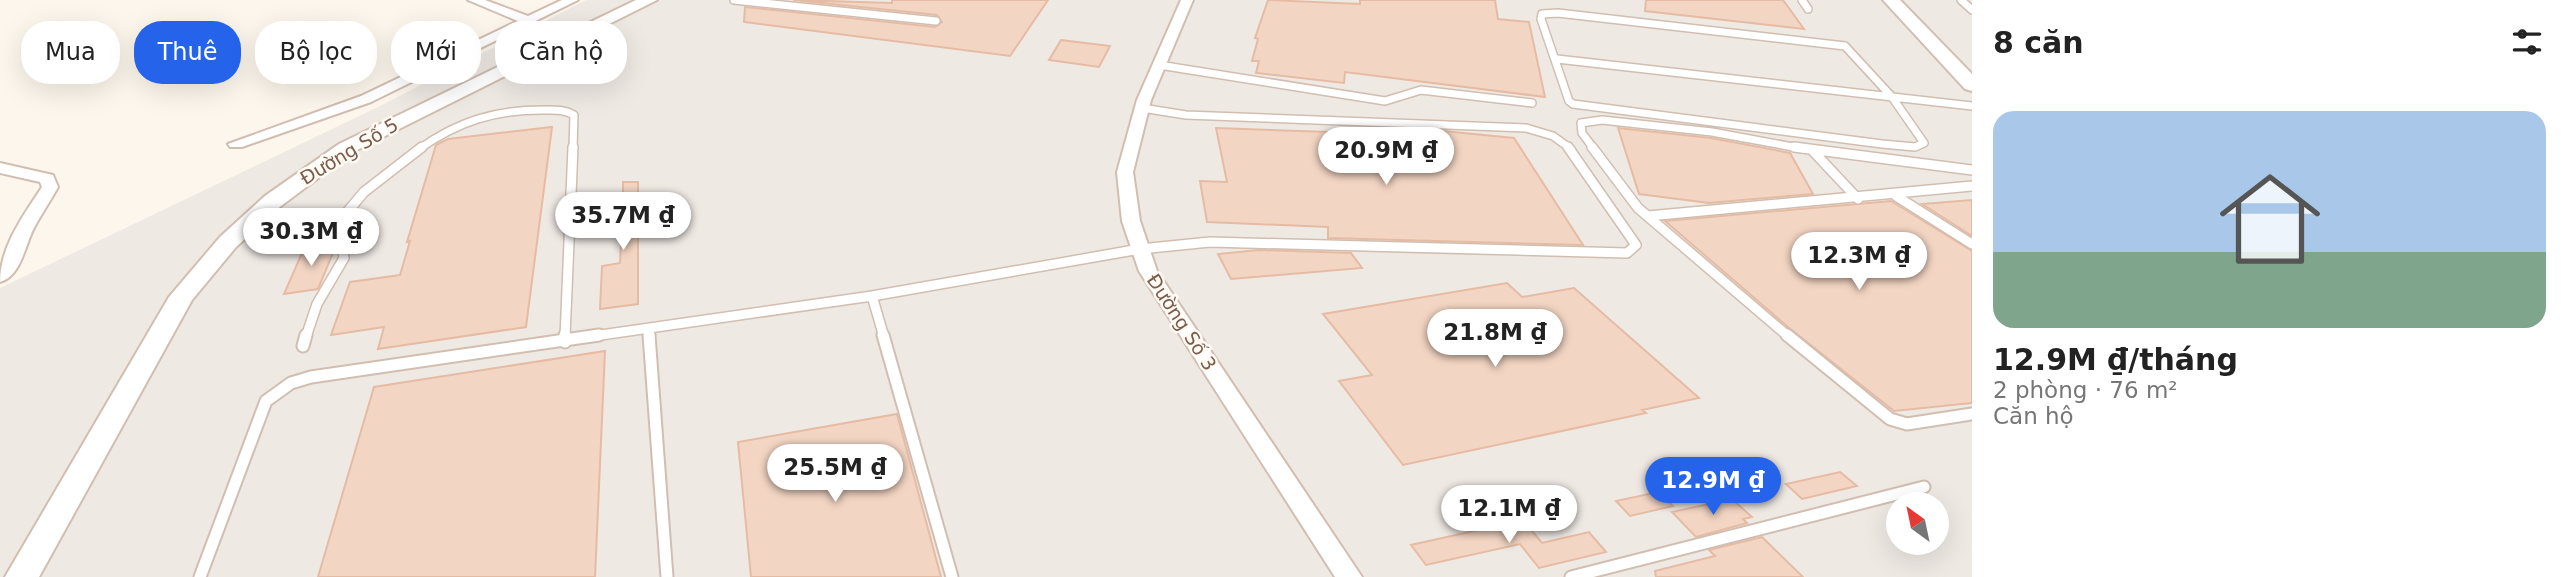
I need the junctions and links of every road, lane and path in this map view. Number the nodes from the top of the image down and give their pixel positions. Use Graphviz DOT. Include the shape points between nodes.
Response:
graph roads {
  1 [pos="474,0"];
  2 [pos="572,0"];
  3 [pos="649,0"];
  4 [pos="734,0"];
  5 [pos="1187,0"];
  6 [pos="1802,0"];
  7 [pos="1891,0"];
  8 [pos="1912,0"];
  9 [pos="1961,0"];
  10 [pos="1808,9"];
  11 [pos="1972,10"];
  12 [pos="529,21"];
  13 [pos="936,21"];
  14 [pos="495,37"];
  15 [pos="1557,59"];
  16 [pos="1972,62"];
  17 [pos="1159,65"];
  18 [pos="1972,85"];
  19 [pos="1892,97"];
  20 [pos="1532,103"];
  21 [pos="1972,106"];
  22 [pos="1142,108"];
  23 [pos="236,144"];
  24 [pos="1812,150"];
  25 [pos="0,168"];
  26 [pos="1972,170"];
  27 [pos="1972,186"];
  28 [pos="1896,196"];
  29 [pos="1858,200"];
  30 [pos="1648,216"];
  31 [pos="1972,244"];
  32 [pos="1140,249"];
  33 [pos="0,276"];
  34 [pos="872,296"];
  35 [pos="649,329"];
  36 [pos="565,342"];
  37 [pos="303,346"];
  38 [pos="1972,414"];
  39 [pos="1924,487"];
  40 [pos="22,577"];
  41 [pos="200,577"];
  42 [pos="667,577"];
  43 [pos="952,577"];
  44 [pos="1349,577"];
  45 [pos="1571,577"];
  1 -- 12 [label="street"];
  2 -- 12 [label="street"];
  3 -- 40 [label="street, Đường Số 5" via="382,128 304,175 228,242 181,297"];
  4 -- 13 [label="lane"];
  5 -- 17 [label="street, Đường Số 3"];
  6 -- 10 [label="lane"];
  7 -- 18 [label="street"];
  8 -- 16 [label="street"];
  9 -- 11 [label="lane"];
  14 -- 23 [label="street" via="366,99"];
  15 -- 19 [label="lane"];
  15 -- 19 [label="lane" via="1542,14 1813,40 1851,49"];
  15 -- 19 [label="lane" via="1569,101 1580,106 1923,146"];
  17 -- 20 [label="lane" via="1385,101 1421,90"];
  17 -- 22 [label="street, Đường Số 3"];
  19 -- 21 [label="lane"];
  22 -- 32 [label="street, Đường Số 3" via="1125,172 1130,221"];
  22 -- 32 [label="lane" via="1186,115 1542,132 1574,151 1636,245 1627,253 1210,242"];
  24 -- 26 [label="lane"];
  24 -- 29 [label="lane"];
  24 -- 30 [label="lane" via="1712,132 1602,120 1581,123 1582,133"];
  25 -- 33 [label="street" via="47,179 50,187"];
  27 -- 28 [label="lane"];
  28 -- 29 [label="lane"];
  28 -- 31 [label="lane"];
  29 -- 30 [label="lane"];
  30 -- 38 [label="lane" via="1889,419 1907,424"];
  32 -- 34 [label="lane"];
  32 -- 44 [label="street, Đường Số 3" via="1148,271"];
  34 -- 35 [label="lane"];
  34 -- 43 [label="lane"];
  35 -- 36 [label="lane"];
  35 -- 42 [label="lane"];
  36 -- 37 [label="lane" via="574,115 565,110 525,110 482,115 460,125 381,175 348,206 338,223 345,246 343,269 320,299"];
  36 -- 41 [label="lane" via="311,377 276,391 262,410"];
  39 -- 45 [label="lane"];
}
